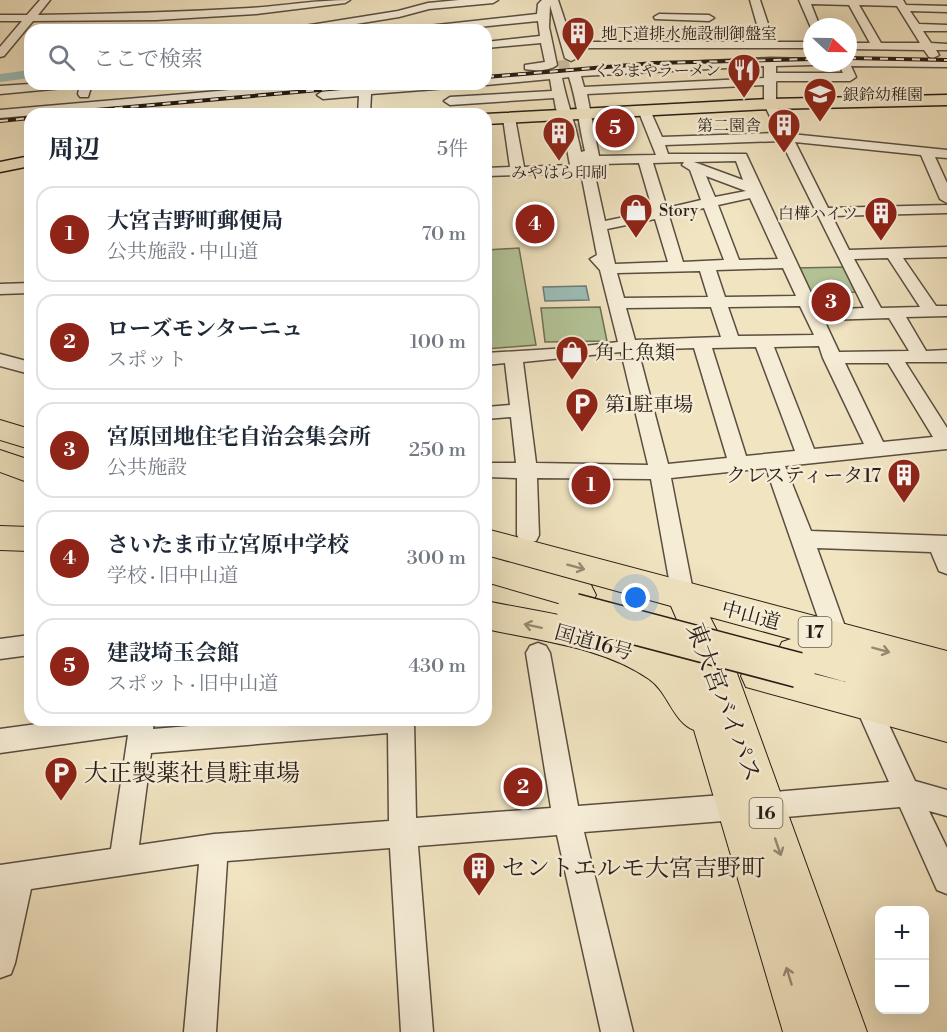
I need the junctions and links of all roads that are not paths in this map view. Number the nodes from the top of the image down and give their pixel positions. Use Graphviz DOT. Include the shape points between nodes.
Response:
graph roads {
  1 [pos="45,0"];
  2 [pos="493,0"];
  3 [pos="568,0"];
  4 [pos="755,0"];
  5 [pos="340,1"];
  6 [pos="549,1"];
  7 [pos="804,1"];
  8 [pos="443,2"];
  9 [pos="852,2"];
  10 [pos="305,3"];
  11 [pos="901,4"];
  12 [pos="410,5"];
  13 [pos="275,9"];
  14 [pos="947,9"];
  15 [pos="256,11"];
  16 [pos="156,13"];
  17 [pos="335,15"];
  18 [pos="123,17"];
  19 [pos="543,17"];
  20 [pos="0,18"];
  21 [pos="30,18"];
  22 [pos="811,18"];
  23 [pos="272,23"];
  24 [pos="26,24"];
  25 [pos="119,24"];
  26 [pos="155,24"];
  27 [pos="306,24"];
  28 [pos="324,24"];
  29 [pos="450,24"];
  30 [pos="484,24"];
  31 [pos="24,26"];
  32 [pos="662,26"];
  33 [pos="711,27"];
  34 [pos="915,27"];
  35 [pos="947,28"];
  36 [pos="0,36"];
  37 [pos="24,38"];
  38 [pos="546,39"];
  39 [pos="492,44"];
  40 [pos="568,45"];
  41 [pos="769,45"];
  42 [pos="803,45"];
  43 [pos="10,46"];
  44 [pos="857,46"];
  45 [pos="877,46"];
  46 [pos="928,47"];
  47 [pos="947,47"];
  48 [pos="770,61"];
  49 [pos="803,62"];
  50 [pos="857,62"];
  51 [pos="943,64"];
  52 [pos="562,70"];
  53 [pos="492,71"];
  54 [pos="848,72"];
  55 [pos="947,75"];
  56 [pos="24,76"];
  57 [pos="0,79"];
  58 [pos="771,79"];
  59 [pos="492,80"];
  60 [pos="24,88"];
  61 [pos="0,90"];
  62 [pos="147,90"];
  63 [pos="241,90"];
  64 [pos="386,90"];
  65 [pos="448,90"];
  66 [pos="580,91"];
  67 [pos="365,92"];
  68 [pos="558,94"];
  69 [pos="947,100"];
  70 [pos="770,105"];
  71 [pos="450,107"];
  72 [pos="146,108"];
  73 [pos="151,108"];
  74 [pos="159,108"];
  75 [pos="364,108"];
  76 [pos="645,110"];
  77 [pos="574,112"];
  78 [pos="24,113"];
  79 [pos="0,114"];
  80 [pos="509,118"];
  81 [pos="492,119"];
  82 [pos="24,122"];
  83 [pos="0,124"];
  84 [pos="786,136"];
  85 [pos="572,139"];
  86 [pos="589,139"];
  87 [pos="657,141"];
  88 [pos="926,152"];
  89 [pos="947,154"];
  90 [pos="589,158"];
  91 [pos="666,158"];
  92 [pos="645,159"];
  93 [pos="24,162"];
  94 [pos="0,167"];
  95 [pos="696,168"];
  96 [pos="578,169"];
  97 [pos="518,171"];
  98 [pos="492,172"];
  99 [pos="755,191"];
  100 [pos="947,199"];
  101 [pos="710,203"];
  102 [pos="947,209"];
  103 [pos="825,212"];
  104 [pos="662,214"];
  105 [pos="608,225"];
  106 [pos="892,254"];
  107 [pos="946,254"];
  108 [pos="844,255"];
  109 [pos="788,263"];
  110 [pos="733,264"];
  111 [pos="706,265"];
  112 [pos="677,267"];
  113 [pos="608,268"];
  114 [pos="24,288"];
  115 [pos="0,289"];
  116 [pos="616,303"];
  117 [pos="720,303"];
  118 [pos="809,308"];
  119 [pos="940,311"];
  120 [pos="875,313"];
  121 [pos="896,313"];
  122 [pos="824,340"];
  123 [pos="764,341"];
  124 [pos="701,342"];
  125 [pos="731,342"];
  126 [pos="626,346"];
  127 [pos="947,356"];
  128 [pos="513,357"];
  129 [pos="893,357"];
  130 [pos="921,357"];
  131 [pos="832,358"];
  132 [pos="492,359"];
  133 [pos="0,360"];
  134 [pos="24,366"];
  135 [pos="0,408"];
  136 [pos="520,410"];
  137 [pos="492,412"];
  138 [pos="24,414"];
  139 [pos="0,430"];
  140 [pos="24,437"];
  141 [pos="0,440"];
  142 [pos="947,442"];
  143 [pos="24,447"];
  144 [pos="876,448"];
  145 [pos="806,455"];
  146 [pos="772,459"];
  147 [pos="738,462"];
  148 [pos="527,469"];
  149 [pos="492,470"];
  150 [pos="660,472"];
  151 [pos="528,535"];
  152 [pos="0,538"];
  153 [pos="24,539"];
  154 [pos="803,539"];
  155 [pos="492,544"];
  156 [pos="943,544"];
  157 [pos="0,558"];
  158 [pos="24,559"];
  159 [pos="947,565"];
  160 [pos="492,571"];
  161 [pos="496,588"];
  162 [pos="682,596"];
  163 [pos="576,603"];
  164 [pos="492,616"];
  165 [pos="837,638"];
  166 [pos="24,646"];
  167 [pos="618,647"];
  168 [pos="0,649"];
  169 [pos="538,653"];
  170 [pos="796,661"];
  171 [pos="703,662"];
  172 [pos="947,667"];
  173 [pos="947,693"];
  174 [pos="866,703"];
  175 [pos="947,710"];
  176 [pos="947,725"];
  177 [pos="206,726"];
  178 [pos="401,726"];
  179 [pos="141,728"];
  180 [pos="0,741"];
  181 [pos="723,759"];
  182 [pos="906,793"];
  183 [pos="947,803"];
  184 [pos="749,806"];
  185 [pos="567,820"];
  186 [pos="403,834"];
  187 [pos="214,848"];
  188 [pos="123,860"];
  189 [pos="9,877"];
  190 [pos="947,880"];
  191 [pos="0,963"];
  192 [pos="200,1032"];
  193 [pos="417,1032"];
  194 [pos="617,1032"];
  195 [pos="807,1032"];
  196 [pos="843,1032"];
  1 -- 21 [label="street"];
  2 -- 8 [label="street"];
  3 -- 6 [label="street"];
  4 -- 41 [label="street"];
  5 -- 10 [label="street"];
  5 -- 17 [label="street"];
  6 -- 19 [label="street" via="543,4"];
  6 -- 40 [label="street"];
  6 -- 52 [label="street"];
  7 -- 9 [label="street"];
  7 -- 22 [label="street"];
  8 -- 12 [label="street"];
  8 -- 29 [label="street"];
  9 -- 11 [label="street"];
  9 -- 45 [label="street"];
  10 -- 13 [label="street"];
  10 -- 27 [label="street"];
  11 -- 14 [label="street"];
  11 -- 34 [label="street"];
  12 -- 28 [label="street"];
  13 -- 15 [label="street"];
  13 -- 23 [label="street"];
  15 -- 16 [label="street"];
  16 -- 18 [label="street"];
  16 -- 26 [label="street"];
  18 -- 21 [label="street"];
  18 -- 25 [label="street"];
  19 -- 30 [label="street"];
  19 -- 38 [label="street"];
  20 -- 21 [label="street"];
  21 -- 24 [label="street"];
  31 -- 43 [label="street"];
  32 -- 33 [label="street"];
  32 -- 33 [label="street"];
  32 -- 40 [label="street"];
  33 -- 41 [label="street"];
  34 -- 35 [label="street"];
  34 -- 46 [label="street"];
  36 -- 43 [label="street"];
  37 -- 43 [label="street"];
  38 -- 39 [label="street"];
  38 -- 52 [label="street"];
  40 -- 52 [label="street" via="572,64"];
  41 -- 42 [label="street"];
  44 -- 45 [label="street"];
  45 -- 46 [label="street"];
  46 -- 47 [label="street"];
  46 -- 51 [label="street"];
  48 -- 49 [label="street"];
  48 -- 52 [label="street"];
  48 -- 58 [label="street"];
  50 -- 51 [label="street"];
  51 -- 55 [label="street"];
  52 -- 53 [label="street"];
  52 -- 59 [label="street"];
  52 -- 66 [label="street"];
  52 -- 68 [label="street"];
  52 -- 77 [label="street"];
  54 -- 58 [label="street" via="850,77"];
  56 -- 57 [label="street"];
  58 -- 66 [label="street"];
  58 -- 70 [label="street"];
  60 -- 61 [label="street"];
  62 -- 72 [label="street"];
  63 -- 73 [label="street"];
  64 -- 67 [label="street"];
  65 -- 71 [label="street"];
  66 -- 77 [label="street" via="585,108"];
  67 -- 74 [label="street"];
  67 -- 75 [label="street"];
  68 -- 71 [label="street"];
  68 -- 77 [label="street" via="562,109"];
  69 -- 70 [label="main road"];
  70 -- 76 [label="main road"];
  70 -- 84 [label="street"];
  76 -- 77 [label="main road"];
  76 -- 87 [label="street"];
  77 -- 80 [label="main road"];
  77 -- 85 [label="street"];
  77 -- 86 [label="street"];
  78 -- 79 [label="street"];
  80 -- 81 [label="main road"];
  80 -- 97 [label="street"];
  82 -- 83 [label="street"];
  84 -- 87 [label="street"];
  84 -- 88 [label="street"];
  84 -- 103 [label="street"];
  85 -- 86 [label="street"];
  85 -- 96 [label="street"];
  86 -- 90 [label="street"];
  87 -- 91 [label="street"];
  88 -- 89 [label="street"];
  88 -- 100 [label="street"];
  90 -- 92 [label="street"];
  90 -- 105 [label="street"];
  90 -- 113 [label="street"];
  91 -- 92 [label="street"];
  91 -- 95 [label="street"];
  91 -- 99 [label="street" via="741,157"];
  92 -- 104 [label="street"];
  93 -- 94 [label="main road"];
  95 -- 99 [label="street"];
  95 -- 101 [label="street"];
  96 -- 97 [label="street"];
  96 -- 113 [label="street" via="596,256"];
  97 -- 98 [label="street"];
  99 -- 101 [label="street"];
  99 -- 109 [label="street"];
  101 -- 104 [label="street"];
  101 -- 110 [label="street"];
  102 -- 103 [label="street"];
  103 -- 108 [label="street"];
  104 -- 105 [label="street"];
  104 -- 112 [label="street"];
  105 -- 113 [label="street" via="615,256"];
  106 -- 107 [label="street"];
  106 -- 108 [label="street"];
  106 -- 119 [label="street"];
  108 -- 120 [label="street"];
  109 -- 110 [label="street"];
  109 -- 118 [label="street"];
  110 -- 111 [label="street"];
  111 -- 112 [label="street"];
  111 -- 117 [label="street"];
  112 -- 113 [label="street"];
  113 -- 116 [label="street"];
  114 -- 115 [label="street"];
  116 -- 117 [label="street"];
  116 -- 126 [label="street"];
  117 -- 118 [label="street"];
  117 -- 125 [label="street"];
  118 -- 120 [label="street"];
  118 -- 122 [label="street"];
  119 -- 121 [label="street"];
  120 -- 121 [label="street"];
  121 -- 130 [label="street"];
  122 -- 123 [label="street"];
  122 -- 131 [label="street"];
  123 -- 125 [label="street"];
  123 -- 145 [label="street"];
  124 -- 125 [label="street"];
  124 -- 126 [label="street"];
  124 -- 147 [label="street"];
  126 -- 128 [label="street"];
  126 -- 150 [label="street"];
  127 -- 130 [label="street"];
  128 -- 132 [label="street"];
  128 -- 136 [label="street"];
  129 -- 130 [label="street"];
  129 -- 131 [label="street"];
  129 -- 142 [label="street"];
  131 -- 144 [label="street"];
  133 -- 134 [label="street"];
  135 -- 138 [label="highway"];
  136 -- 137 [label="street"];
  136 -- 148 [label="street"];
  139 -- 140 [label="highway"];
  141 -- 143 [label="highway"];
  142 -- 144 [label="street"];
  144 -- 145 [label="street"];
  145 -- 146 [label="street"];
  146 -- 147 [label="street"];
  146 -- 154 [label="street"];
  147 -- 150 [label="street"];
  148 -- 149 [label="street"];
  148 -- 150 [label="street"];
  148 -- 151 [label="street"];
  150 -- 162 [label="street"];
  152 -- 153 [label="highway"];
  154 -- 156 [label="street"];
  154 -- 165 [label="street"];
  155 -- 162 [label="highway, 中山道, one-way"];
  156 -- 159 [label="street"];
  157 -- 158 [label="highway"];
  160 -- 163 [label="highway"];
  161 -- 163 [label="highway, 中山道 / 17"];
  162 -- 165 [label="highway, 中山道 / 17"];
  162 -- 167 [label="highway" via="679,607 654,634"];
  162 -- 171 [label="highway, 東大宮バイパス / 16"];
  163 -- 170 [label="highway, 中山道 / 17, bridge"];
  167 -- 164 [label="highway, 国道16号 / 16, one-way"];
  165 -- 172 [label="highway, 中山道 / 17, one-way"];
  166 -- 168 [label="street"];
  167 -- 181 [label="highway, 国道16号 / 16" via="667,671 682,688"];
  169 -- 185 [label="street"];
  170 -- 173 [label="highway, 17"];
  170 -- 175 [label="highway, 中山道 / 17"];
  171 -- 174 [label="highway"];
  171 -- 181 [label="highway, 東大宮バイパス / 16"];
  171 -- 184 [label="highway, 東大宮バイパス / 16"];
  174 -- 176 [label="highway"];
  174 -- 182 [label="street"];
  177 -- 179 [label="street"];
  178 -- 186 [label="street"];
  179 -- 180 [label="street"];
  179 -- 188 [label="street"];
  181 -- 184 [label="highway, 東大宮バイパス / 16"];
  182 -- 183 [label="street"];
  182 -- 184 [label="street"];
  182 -- 190 [label="street"];
  184 -- 185 [label="street"];
  195 -- 184 [label="highway, 東大宮バイパス / 16, one-way"];
  184 -- 196 [label="highway, 東大宮バイパス / 16, one-way"];
  185 -- 186 [label="street"];
  185 -- 194 [label="street"];
  186 -- 187 [label="street"];
  186 -- 193 [label="street"];
  187 -- 188 [label="street"];
  187 -- 192 [label="street"];
  188 -- 189 [label="street"];
  189 -- 191 [label="street"];
}
